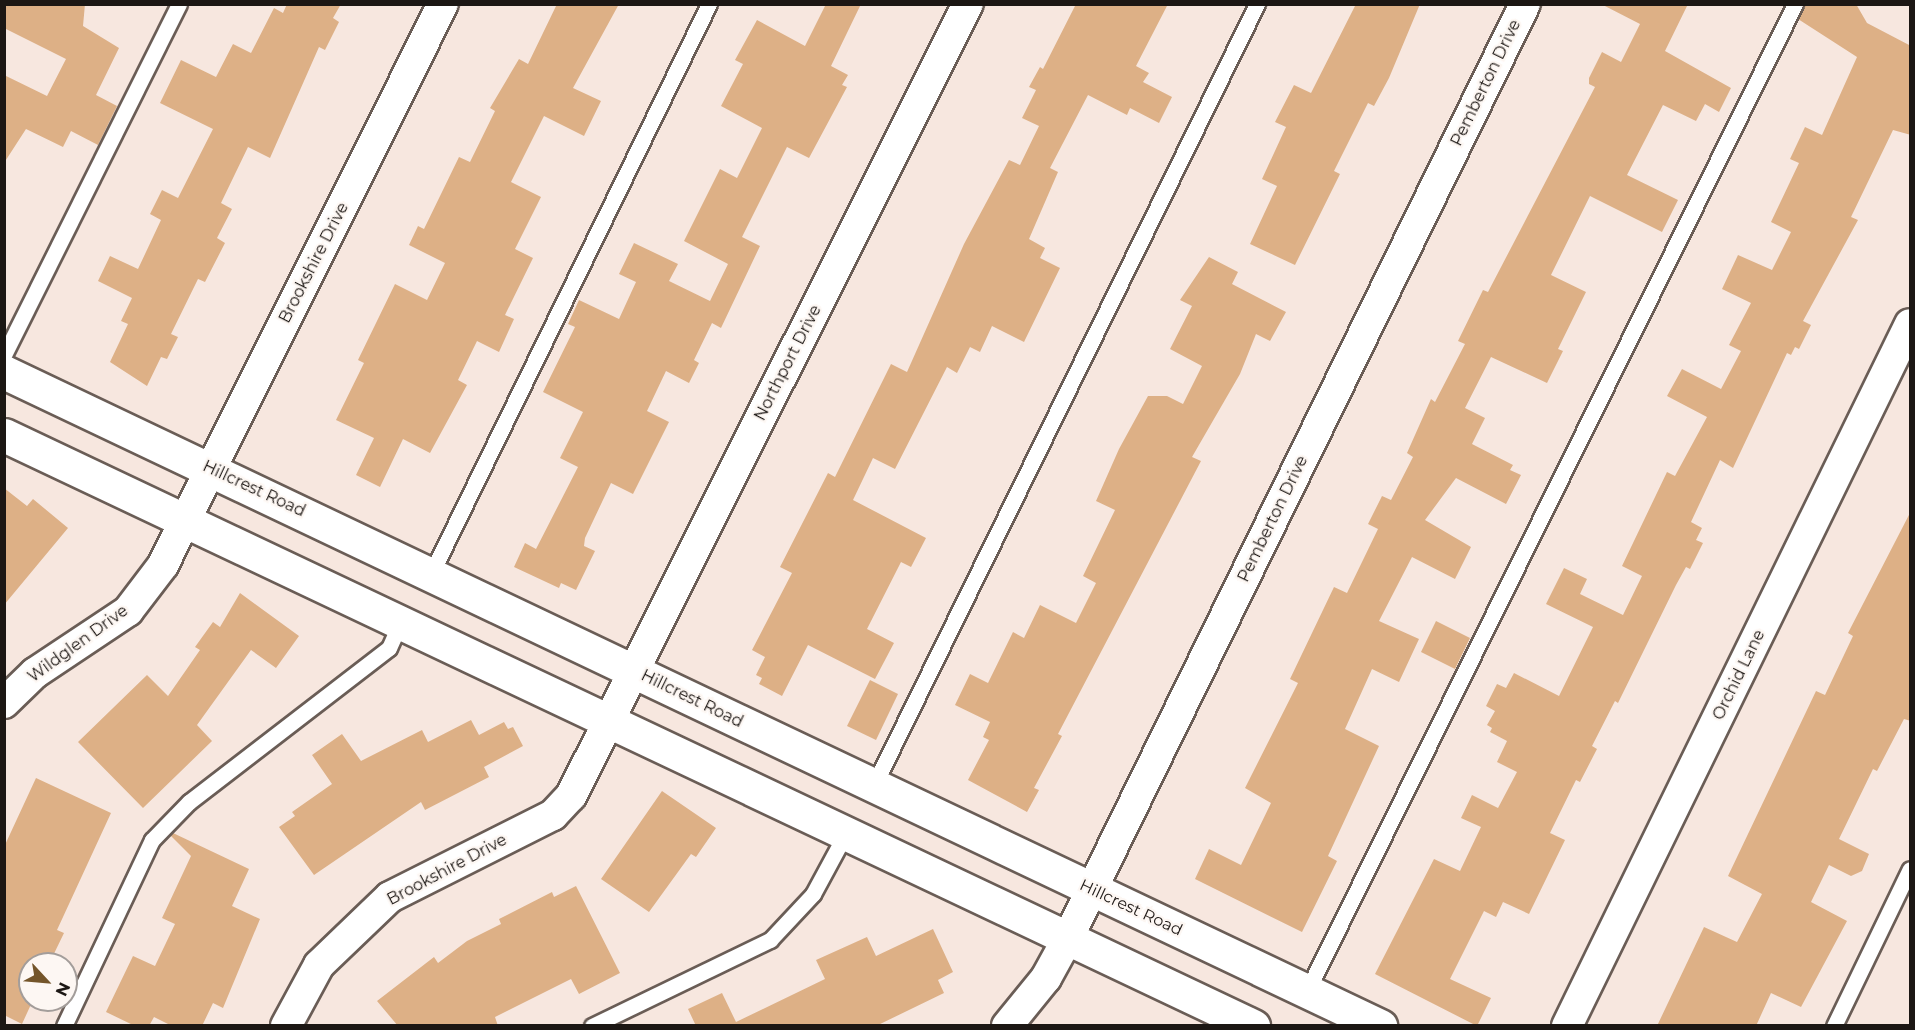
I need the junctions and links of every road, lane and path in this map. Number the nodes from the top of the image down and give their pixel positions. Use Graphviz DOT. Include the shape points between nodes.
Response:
graph roads {
  1 [pos="178,4"];
  2 [pos="443,4"];
  3 [pos="709,4"];
  4 [pos="968,4"];
  5 [pos="1257,4"];
  6 [pos="1525,4"];
  7 [pos="1795,4"];
  8 [pos="1911,324"];
  9 [pos="4,355"];
  10 [pos="4,372"];
  11 [pos="4,435"];
  12 [pos="211,469"];
  13 [pos="185,521"];
  14 [pos="431,574"];
  15 [pos="401,621"];
  16 [pos="634,671"];
  17 [pos="4,704"];
  18 [pos="610,721"];
  19 [pos="874,785"];
  20 [pos="846,833"];
  21 [pos="1911,869"];
  22 [pos="1091,890"];
  23 [pos="1068,938"];
  24 [pos="1307,991"];
  25 [pos="64,1026"];
  26 [pos="286,1026"];
  27 [pos="592,1026"];
  28 [pos="1007,1026"];
  29 [pos="1253,1026"];
  30 [pos="1380,1026"];
  31 [pos="1567,1026"];
  32 [pos="1834,1026"];
  1 -- 9 [label="lane"];
  2 -- 12 [label="street, Brookshire Drive"];
  3 -- 14 [label="lane"];
  4 -- 16 [label="street, Northport Drive"];
  5 -- 19 [label="lane"];
  6 -- 22 [label="street, Pemberton Drive"];
  7 -- 24 [label="lane"];
  8 -- 31 [label="street, Orchid Lane"];
  10 -- 12 [label="main road, Hillcrest Road"];
  11 -- 13 [label="main road"];
  12 -- 13 [label="street, Brookshire Drive"];
  12 -- 14 [label="main road, Hillcrest Road"];
  13 -- 15 [label="main road"];
  13 -- 17 [label="street, Wildglen Drive" via="163,565 128,611 35,674"];
  14 -- 16 [label="main road, Hillcrest Road"];
  15 -- 18 [label="main road"];
  15 -- 25 [label="lane" via="389,648 189,802 152,840"];
  16 -- 18 [label="street, Northport Drive"];
  16 -- 19 [label="main road, Hillcrest Road"];
  18 -- 20 [label="main road"];
  18 -- 26 [label="street, Brookshire Drive" via="571,796 553,815 390,897 319,965"];
  19 -- 22 [label="main road, Hillcrest Road"];
  20 -- 23 [label="main road"];
  20 -- 27 [label="lane" via="813,894 770,940"];
  21 -- 32 [label="lane"];
  22 -- 23 [label="street, Pemberton Drive"];
  22 -- 24 [label="main road, Hillcrest Road"];
  23 -- 28 [label="street, Pemberton Drive" via="1046,978"];
  23 -- 29 [label="main road"];
  24 -- 30 [label="main road, Hillcrest Road"];
}
